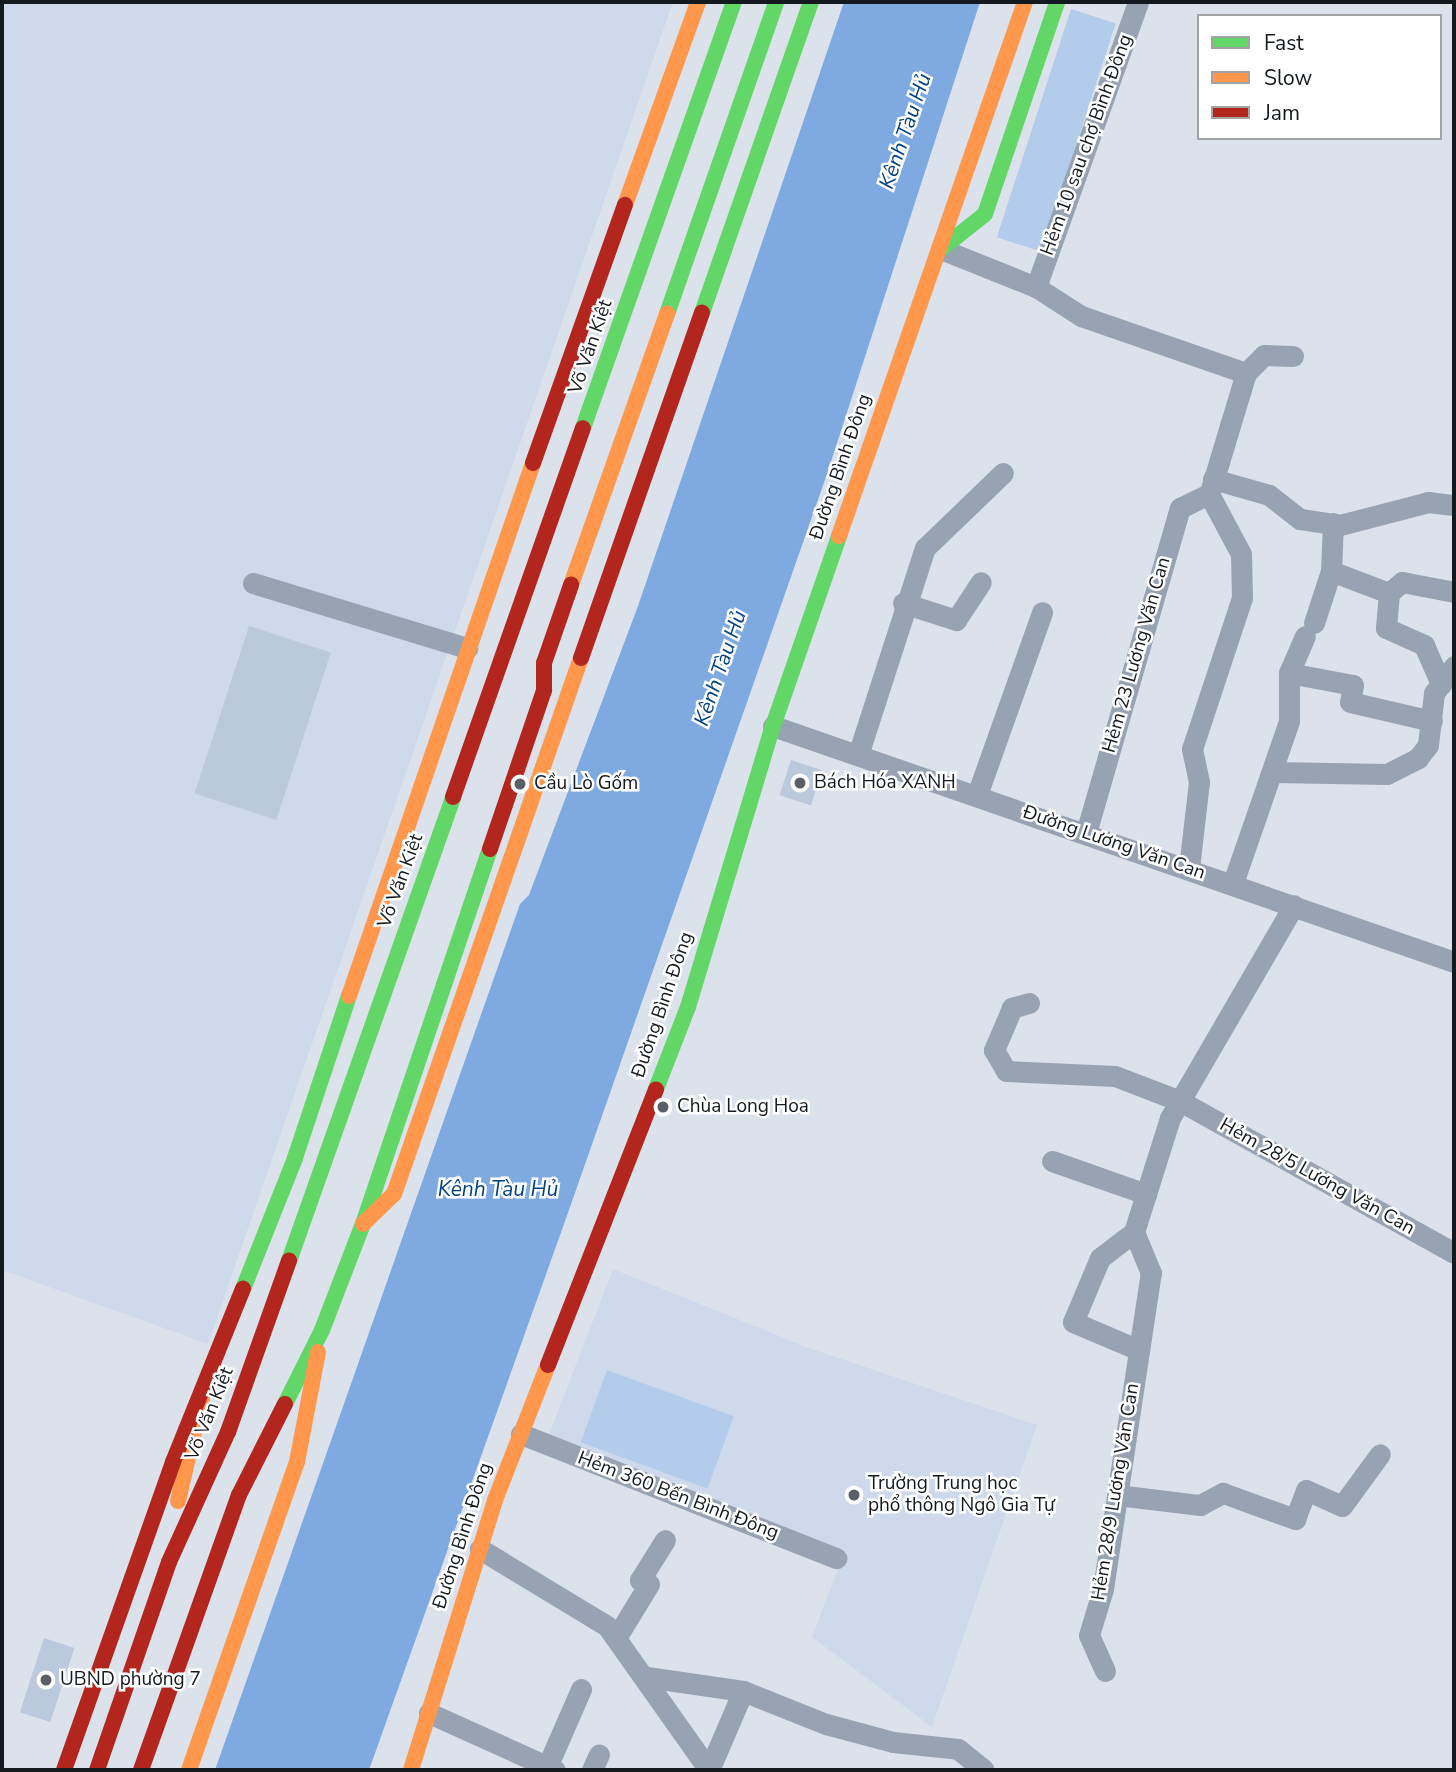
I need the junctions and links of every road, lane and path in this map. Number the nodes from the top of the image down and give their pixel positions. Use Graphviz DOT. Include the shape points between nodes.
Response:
graph roads {
  1 [pos="698,2"];
  2 [pos="734,2"];
  3 [pos="776,2"];
  4 [pos="795,2"];
  5 [pos="811,2"];
  6 [pos="1025,2"];
  7 [pos="1057,2"];
  8 [pos="1138,2"];
  9 [pos="941,249"];
  10 [pos="1036,288"];
  11 [pos="1293,356"];
  12 [pos="1246,373"];
  13 [pos="1003,473"];
  14 [pos="1211,486"];
  15 [pos="1454,505"];
  16 [pos="1333,523"];
  17 [pos="1331,571"];
  18 [pos="981,582"];
  19 [pos="253,583"];
  20 [pos="1454,592"];
  21 [pos="1388,593"];
  22 [pos="903,604"];
  23 [pos="1042,612"];
  24 [pos="467,648"];
  25 [pos="1454,666"];
  26 [pos="1289,673"];
  27 [pos="1441,684"];
  28 [pos="544,690"];
  29 [pos="1432,721"];
  30 [pos="773,726"];
  31 [pos="858,755"];
  32 [pos="1273,772"];
  33 [pos="977,796"];
  34 [pos="1086,833"];
  35 [pos="1189,868"];
  36 [pos="1233,883"];
  37 [pos="1294,905"];
  38 [pos="1454,962"];
  39 [pos="1030,1003"];
  40 [pos="1180,1101"];
  41 [pos="1052,1161"];
  42 [pos="1146,1194"];
  43 [pos="363,1224"];
  44 [pos="1134,1232"];
  45 [pos="1454,1253"];
  46 [pos="322,1330"];
  47 [pos="1139,1350"];
  48 [pos="202,1397"];
  49 [pos="521,1434"];
  50 [pos="1380,1454"];
  51 [pos="270,1477"];
  52 [pos="1117,1495"];
  53 [pos="665,1540"];
  54 [pos="480,1549"];
  55 [pos="836,1558"];
  56 [pos="169,1562"];
  57 [pos="616,1638"];
  58 [pos="1105,1671"];
  59 [pos="647,1677"];
  60 [pos="581,1689"];
  61 [pos="743,1692"];
  62 [pos="429,1713"];
  63 [pos="551,1768"];
  64 [pos="64,1770"];
  65 [pos="97,1770"];
  66 [pos="141,1770"];
  67 [pos="188,1770"];
  68 [pos="411,1770"];
  69 [pos="709,1770"];
  70 [pos="984,1770"];
  1 -- 24 [label="main road, Võ Văn Kiệt"];
  2 -- 56 [label="main road, Võ Văn Kiệt" via="228,1433"];
  3 -- 28 [label="main road" via="544,663"];
  4 -- 28 [label="main road" via="562,671"];
  5 -- 43 [label="main road" via="394,1195"];
  6 -- 9 [label="main road, Đường Bình Đông"];
  7 -- 9 [label="main road" via="985,214"];
  8 -- 10 [label="street, Hẻm 10 sau chợ Bình Đông"];
  9 -- 10 [label="street"];
  9 -- 30 [label="main road, Đường Bình Đông"];
  10 -- 12 [label="street" via="1081,316"];
  11 -- 12 [label="street" via="1264,355"];
  12 -- 14 [label="street"];
  13 -- 22 [label="street" via="925,548"];
  14 -- 16 [label="street" via="1269,495 1300,519"];
  14 -- 34 [label="street, Hẻm 23 Lương Văn Can" via="1180,508"];
  14 -- 35 [label="street" via="1241,554 1242,598 1192,748 1199,782"];
  15 -- 16 [label="street" via="1428,502"];
  16 -- 17 [label="street"];
  17 -- 21 [label="street"];
  17 -- 26 [label="street"];
  18 -- 22 [label="street" via="956,620"];
  19 -- 24 [label="street"];
  20 -- 21 [label="street" via="1402,582"];
  21 -- 27 [label="street" via="1386,628 1423,645"];
  22 -- 31 [label="street"];
  23 -- 33 [label="street"];
  24 -- 48 [label="main road, Võ Văn Kiệt" via="295,1158"];
  25 -- 27 [label="street"];
  26 -- 29 [label="street" via="1353,685 1350,702"];
  26 -- 32 [label="street" via="1289,721"];
  27 -- 29 [label="street" via="1434,693"];
  28 -- 43 [label="main road"];
  29 -- 32 [label="street" via="1428,746 1419,758 1387,774"];
  30 -- 31 [label="street, Đường Lương Văn Can"];
  30 -- 49 [label="main road, Đường Bình Đông" via="688,1007"];
  31 -- 33 [label="street, Đường Lương Văn Can"];
  32 -- 36 [label="street"];
  33 -- 34 [label="street, Đường Lương Văn Can"];
  34 -- 35 [label="street, Đường Lương Văn Can"];
  35 -- 36 [label="street, Đường Lương Văn Can"];
  36 -- 37 [label="street, Đường Lương Văn Can"];
  37 -- 38 [label="street, Đường Lương Văn Can"];
  37 -- 40 [label="street"];
  39 -- 40 [label="street, Hẻm 28/5 Lương Văn Can" via="1012,1009 995,1050 1006,1071 1115,1076"];
  40 -- 42 [label="street"];
  40 -- 45 [label="street, Hẻm 28/5 Lương Văn Can"];
  41 -- 42 [label="street"];
  42 -- 44 [label="street"];
  43 -- 46 [label="main road"];
  44 -- 47 [label="street, Hẻm 28/9 Lương Văn Can" via="1151,1273"];
  44 -- 47 [label="street" via="1100,1258 1073,1322"];
  46 -- 51 [label="main road"];
  46 -- 66 [label="main road" via="239,1495"];
  46 -- 67 [label="main road" via="297,1462"];
  47 -- 52 [label="street, Hẻm 28/9 Lương Văn Can"];
  48 -- 56 [label="main road" via="172,1526"];
  48 -- 64 [label="main road, Võ Văn Kiệt" via="173,1462"];
  49 -- 54 [label="main road, Đường Bình Đông"];
  49 -- 55 [label="street, Hẻm 360 Bến Bình Đông"];
  50 -- 52 [label="street" via="1342,1506 1306,1490 1295,1519 1223,1493 1200,1505"];
  52 -- 58 [label="street, Hẻm 28/9 Lương Văn Can" via="1089,1635"];
  53 -- 57 [label="street" via="640,1580 649,1584"];
  54 -- 57 [label="street" via="596,1619"];
  54 -- 62 [label="main road, Đường Bình Đông"];
  56 -- 65 [label="main road, Võ Văn Kiệt"];
  57 -- 59 [label="street"];
  59 -- 61 [label="street"];
  59 -- 69 [label="street"];
  60 -- 63 [label="street"];
  61 -- 69 [label="street"];
  61 -- 70 [label="street" via="826,1724 893,1742 958,1749"];
  62 -- 63 [label="street"];
  62 -- 68 [label="main road, Đường Bình Đông"];
}
